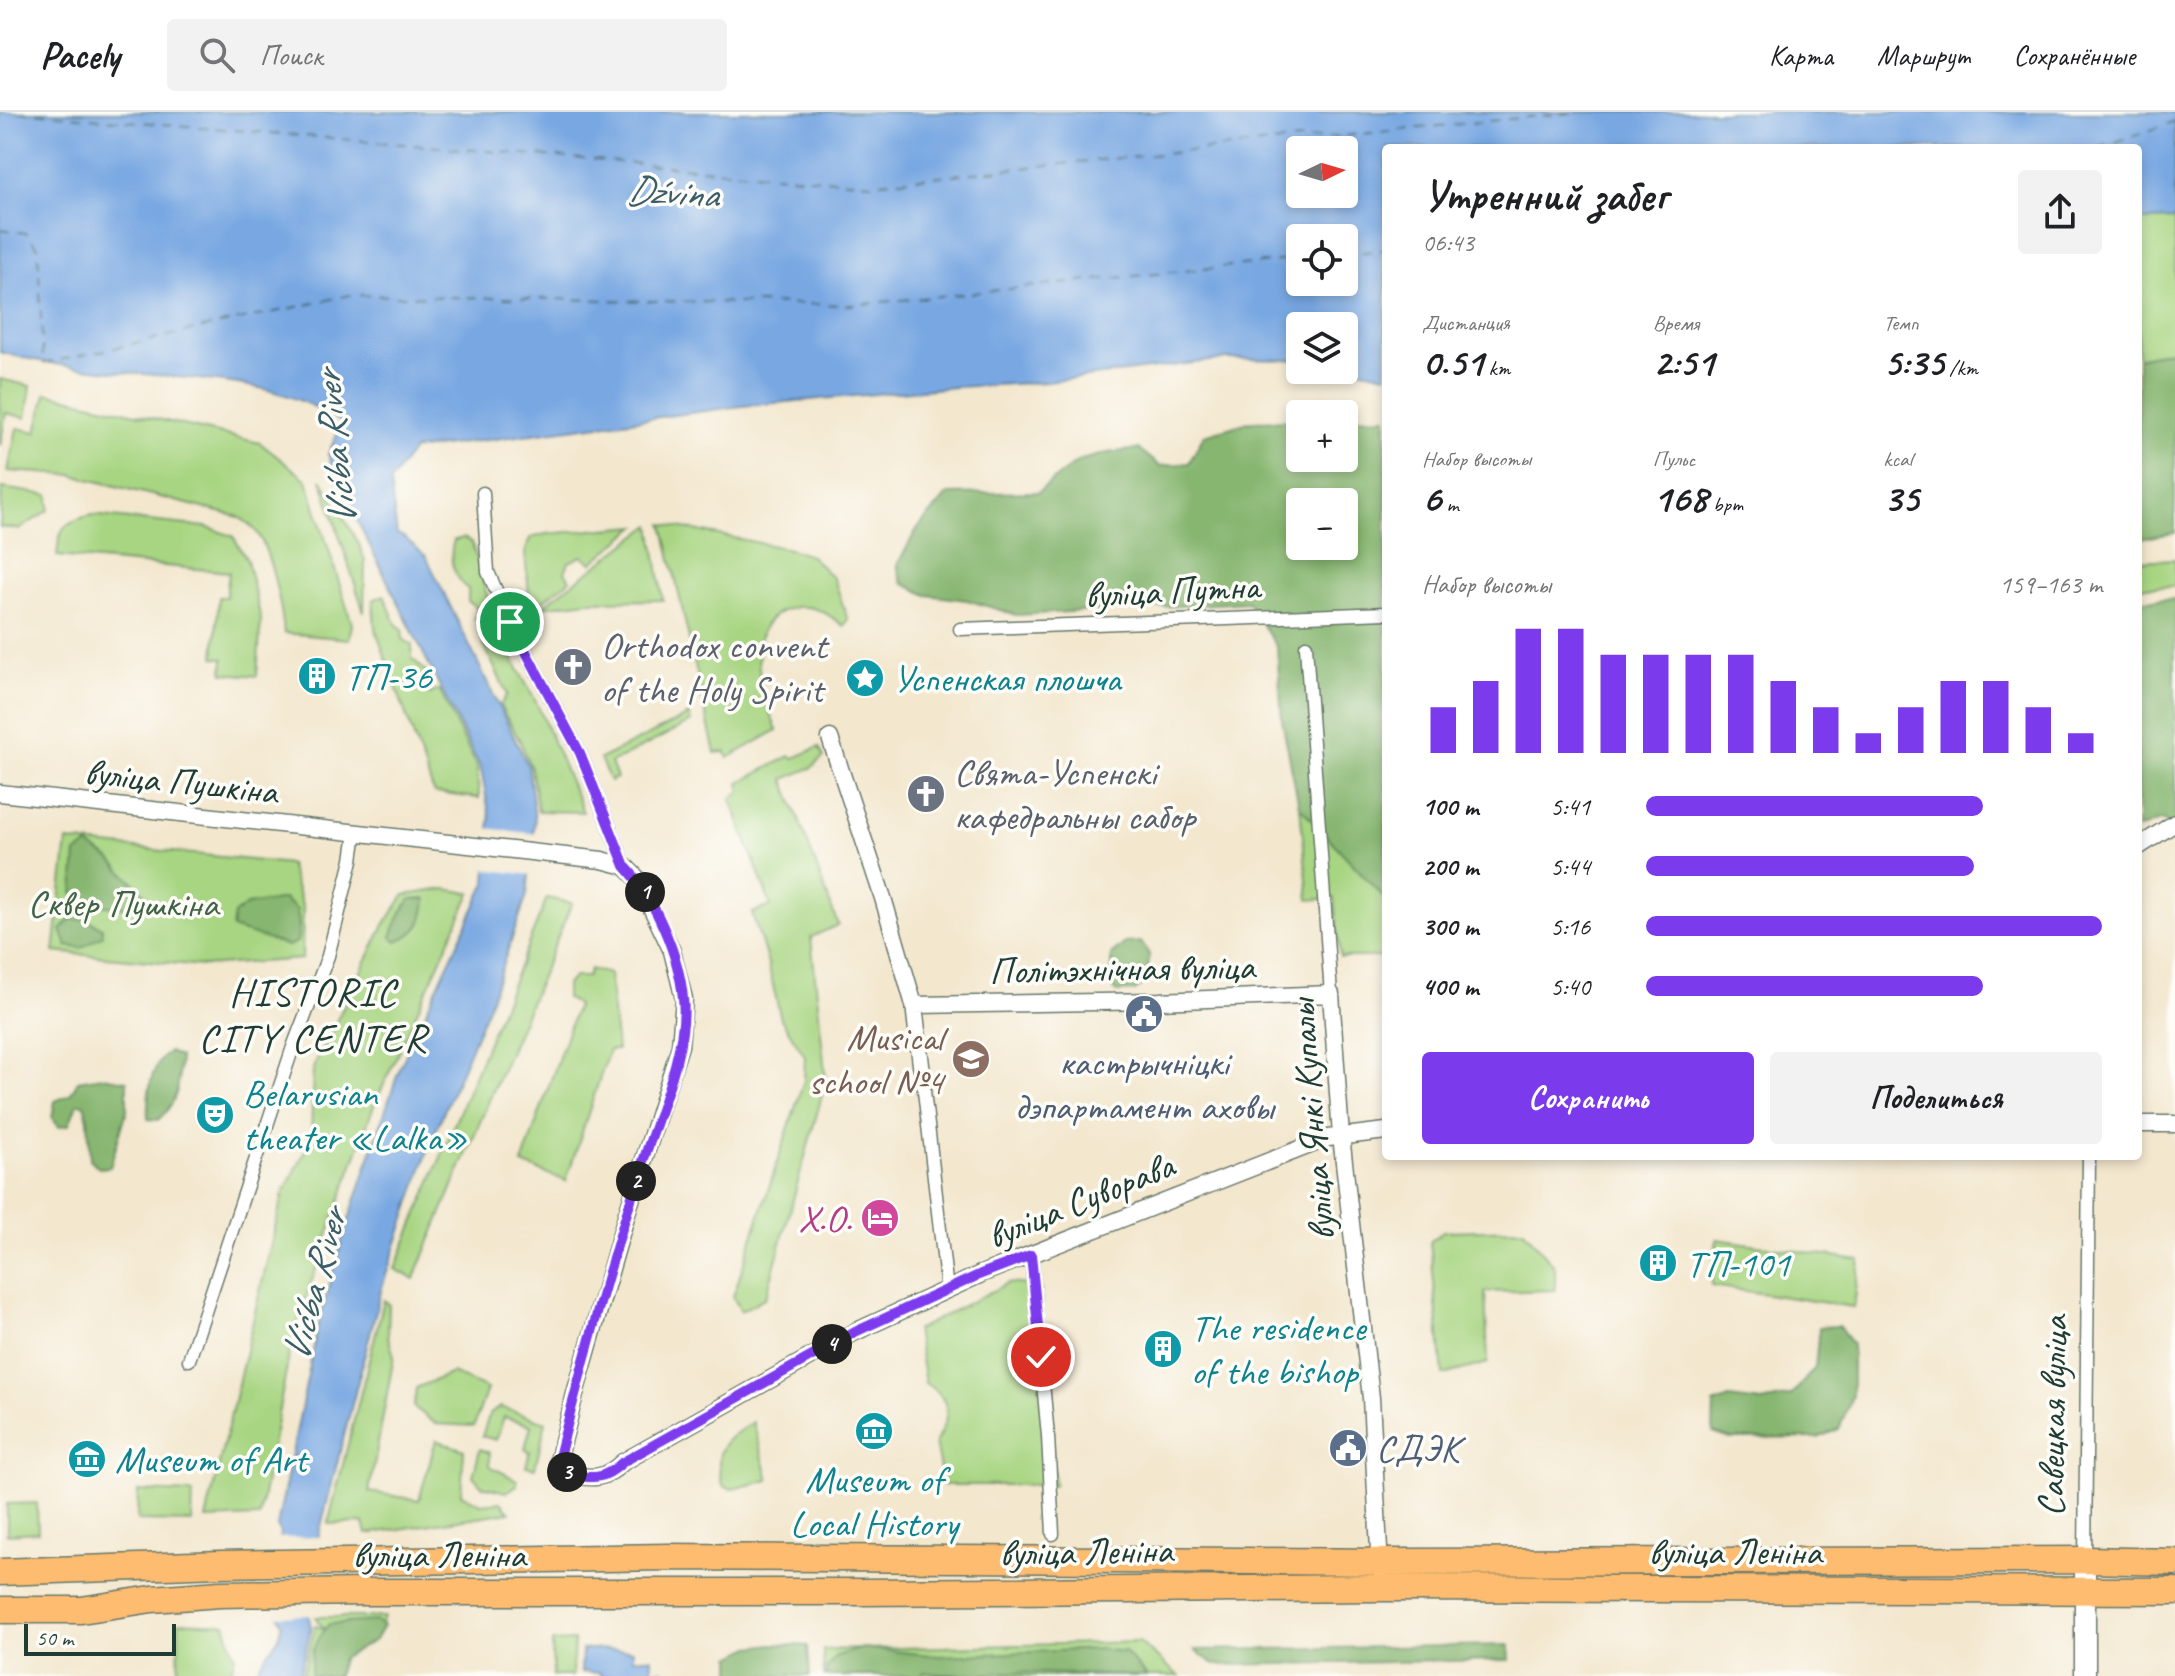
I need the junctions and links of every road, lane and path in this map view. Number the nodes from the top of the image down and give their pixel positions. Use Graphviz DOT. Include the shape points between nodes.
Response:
graph roads {
  1 [pos="483,493"];
  2 [pos="1382,613"];
  3 [pos="960,629"];
  4 [pos="1306,646"];
  5 [pos="830,738"];
  6 [pos="0,793"];
  7 [pos="2175,823"];
  8 [pos="356,832"];
  9 [pos="2142,844"];
  10 [pos="625,866"];
  11 [pos="1331,994"];
  12 [pos="914,1005"];
  13 [pos="923,1082"];
  14 [pos="2142,1124"];
  15 [pos="2175,1124"];
  16 [pos="1382,1131"];
  17 [pos="1341,1136"];
  18 [pos="2089,1160"];
  19 [pos="1031,1255"];
  20 [pos="947,1290"];
  21 [pos="189,1360"];
  22 [pos="1053,1534"];
  23 [pos="940,1559"];
  24 [pos="527,1560"];
  25 [pos="2085,1560"];
  26 [pos="1380,1561"];
  27 [pos="2175,1562"];
  28 [pos="133,1568"];
  29 [pos="0,1572"];
  30 [pos="1380,1588"];
  31 [pos="940,1591"];
  32 [pos="2084,1591"];
  33 [pos="2175,1591"];
  34 [pos="527,1592"];
  35 [pos="133,1603"];
  36 [pos="0,1610"];
  37 [pos="2085,1676"];
  1 -- 10 [label="street" via="488,572 580,753"];
  2 -- 3 [label="street, вуліца Путна"];
  4 -- 11 [label="street, вуліца Янкі Купалы"];
  5 -- 12 [label="street"];
  6 -- 8 [label="street, вуліца Пушкіна"];
  7 -- 9 [label="street"];
  8 -- 10 [label="street, вуліца Пушкіна"];
  8 -- 21 [label="street" via="328,956"];
  10 -- 20 [label="street, вуліца Суворава" via="651,903 672,951 684,999 680,1046 558,1461 568,1474 609,1475 623,1462 842,1339"];
  11 -- 12 [label="street, Політэхнічная вуліца"];
  11 -- 17 [label="street, вуліца Янкі Купалы"];
  12 -- 13 [label="street"];
  13 -- 20 [label="street"];
  14 -- 15 [label="street"];
  16 -- 17 [label="street, вуліца Суворава"];
  17 -- 19 [label="street, вуліца Суворава"];
  17 -- 26 [label="street, вуліца Янкі Купалы" via="1371,1398"];
  18 -- 25 [label="street, Савецкая вуліца"];
  19 -- 20 [label="street, вуліца Суворава"];
  19 -- 22 [label="street"];
  23 -- 24 [label="main road, вуліца Леніна"];
  23 -- 26 [label="main road, вуліца Леніна"];
  23 -- 31 [label="street"];
  24 -- 28 [label="main road, вуліца Леніна"];
  24 -- 34 [label="street"];
  25 -- 26 [label="main road, вуліца Леніна"];
  25 -- 27 [label="main road, вуліца Леніна"];
  25 -- 32 [label="street, Савецкая вуліца"];
  26 -- 30 [label="street, вуліца Янкі Купалы"];
  28 -- 29 [label="main road, вуліца Леніна"];
  28 -- 35 [label="street"];
  30 -- 31 [label="main road, вуліца Леніна"];
  30 -- 32 [label="main road, вуліца Леніна"];
  31 -- 34 [label="main road, вуліца Леніна"];
  32 -- 33 [label="main road, вуліца Леніна"];
  32 -- 37 [label="street, Савецкая вуліца"];
  34 -- 35 [label="main road, вуліца Леніна" via="220,1594"];
  35 -- 36 [label="main road, вуліца Леніна" via="81,1610"];
}
